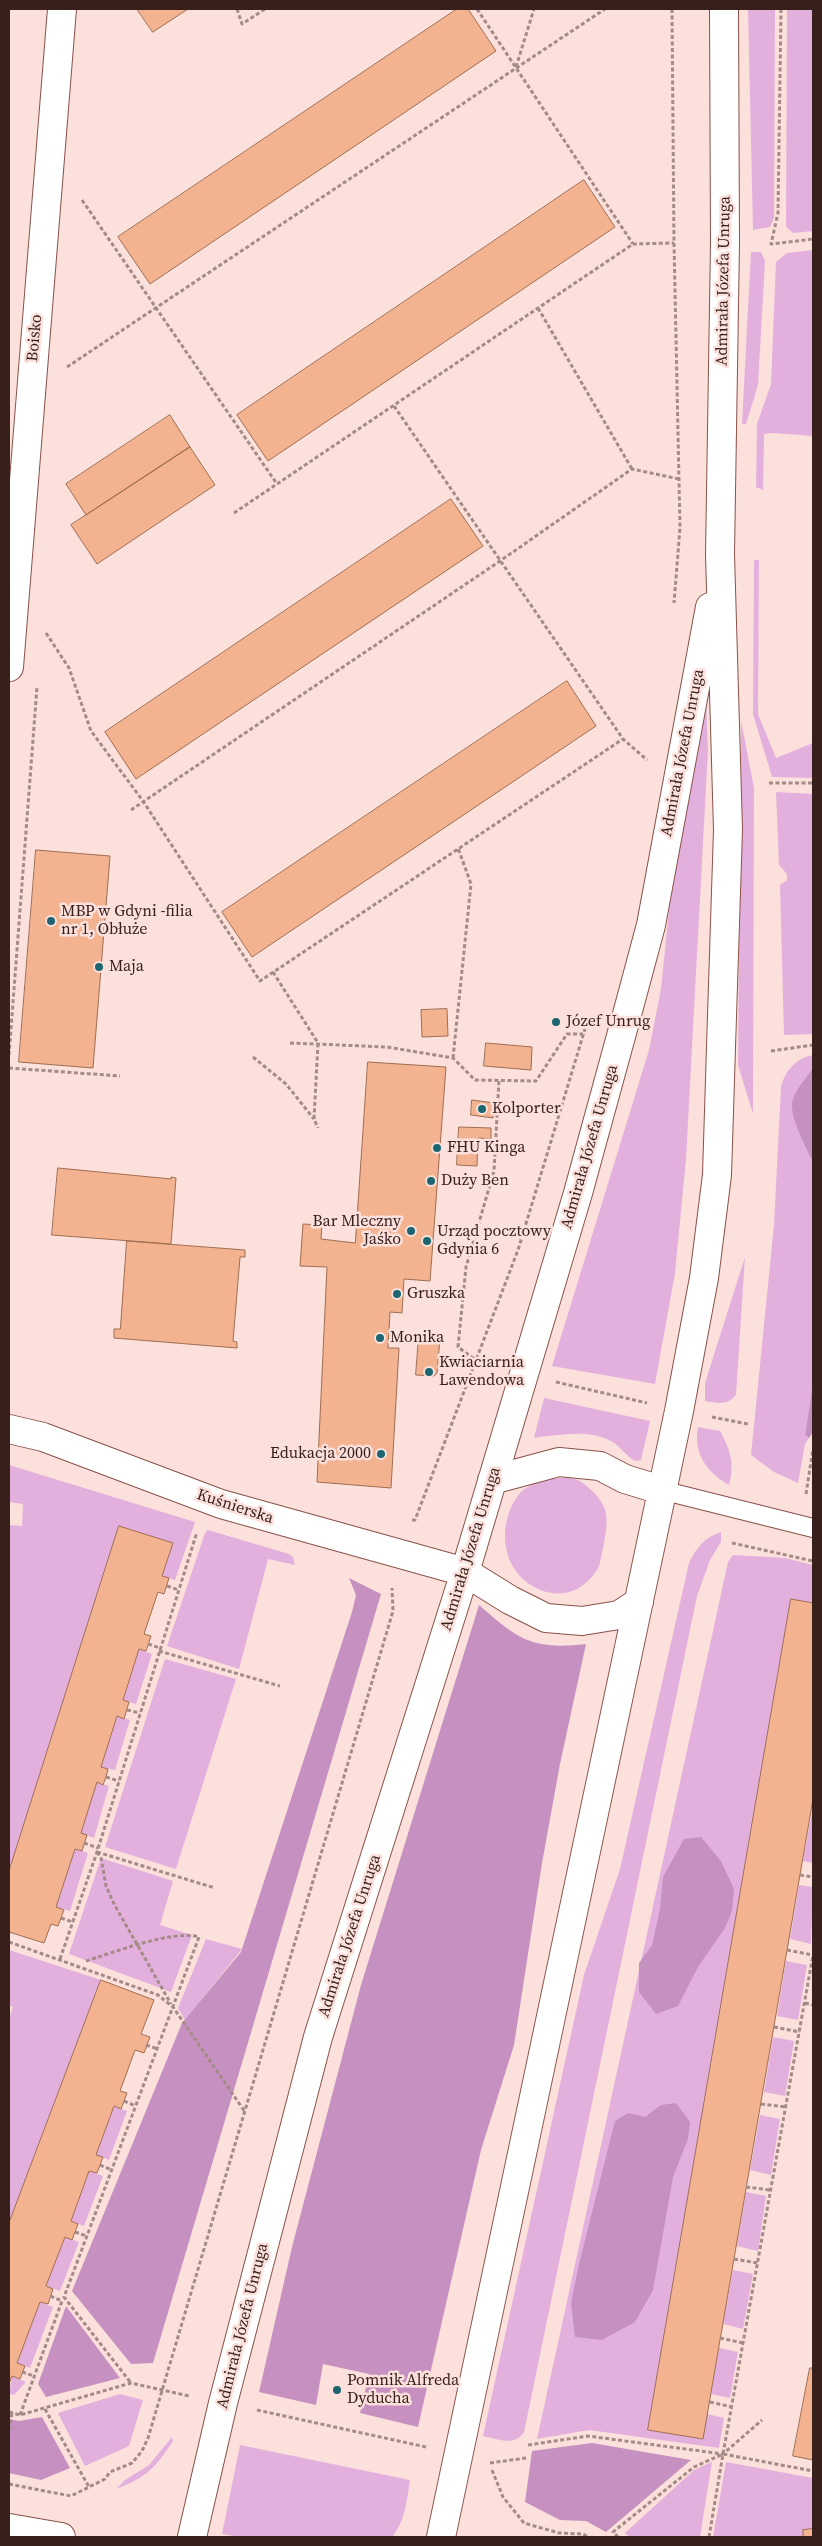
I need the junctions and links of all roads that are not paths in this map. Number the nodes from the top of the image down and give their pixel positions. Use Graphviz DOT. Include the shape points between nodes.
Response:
graph roads {
  1 [pos="62,9"];
  2 [pos="724,9"];
  3 [pos="720,554"];
  4 [pos="9,667"];
  5 [pos="9,1429"];
  6 [pos="492,1480"];
  7 [pos="662,1490"];
  8 [pos="813,1528"];
  9 [pos="465,1572"];
  10 [pos="639,1602"];
  11 [pos="9,2528"];
  12 [pos="61,2537"];
  13 [pos="192,2537"];
  14 [pos="441,2537"];
  1 -- 4 [label="street, Boisko"];
  2 -- 3 [label="street, Admirała Józefa Unruga" via="726,243"];
  3 -- 6 [label="street, Admirała Józefa Unruga" via="651,925 581,1183"];
  3 -- 7 [label="street, Admirała Józefa Unruga" via="728,830 716,1175 704,1278"];
  5 -- 9 [label="street, Kuśnierska" via="43,1437 274,1520 394,1550"];
  6 -- 7 [label="street" via="559,1462 600,1466 625,1479"];
  6 -- 9 [label="street, Admirała Józefa Unruga"];
  7 -- 8 [label="lane"];
  7 -- 10 [label="street, Admirała Józefa Unruga"];
  9 -- 10 [label="street, Kuśnierska" via="546,1618 582,1621 619,1615"];
  9 -- 13 [label="street, Admirała Józefa Unruga" via="318,2037 223,2403"];
  10 -- 14 [label="street, Admirała Józefa Unruga"];
  11 -- 12 [label="street"];
}
